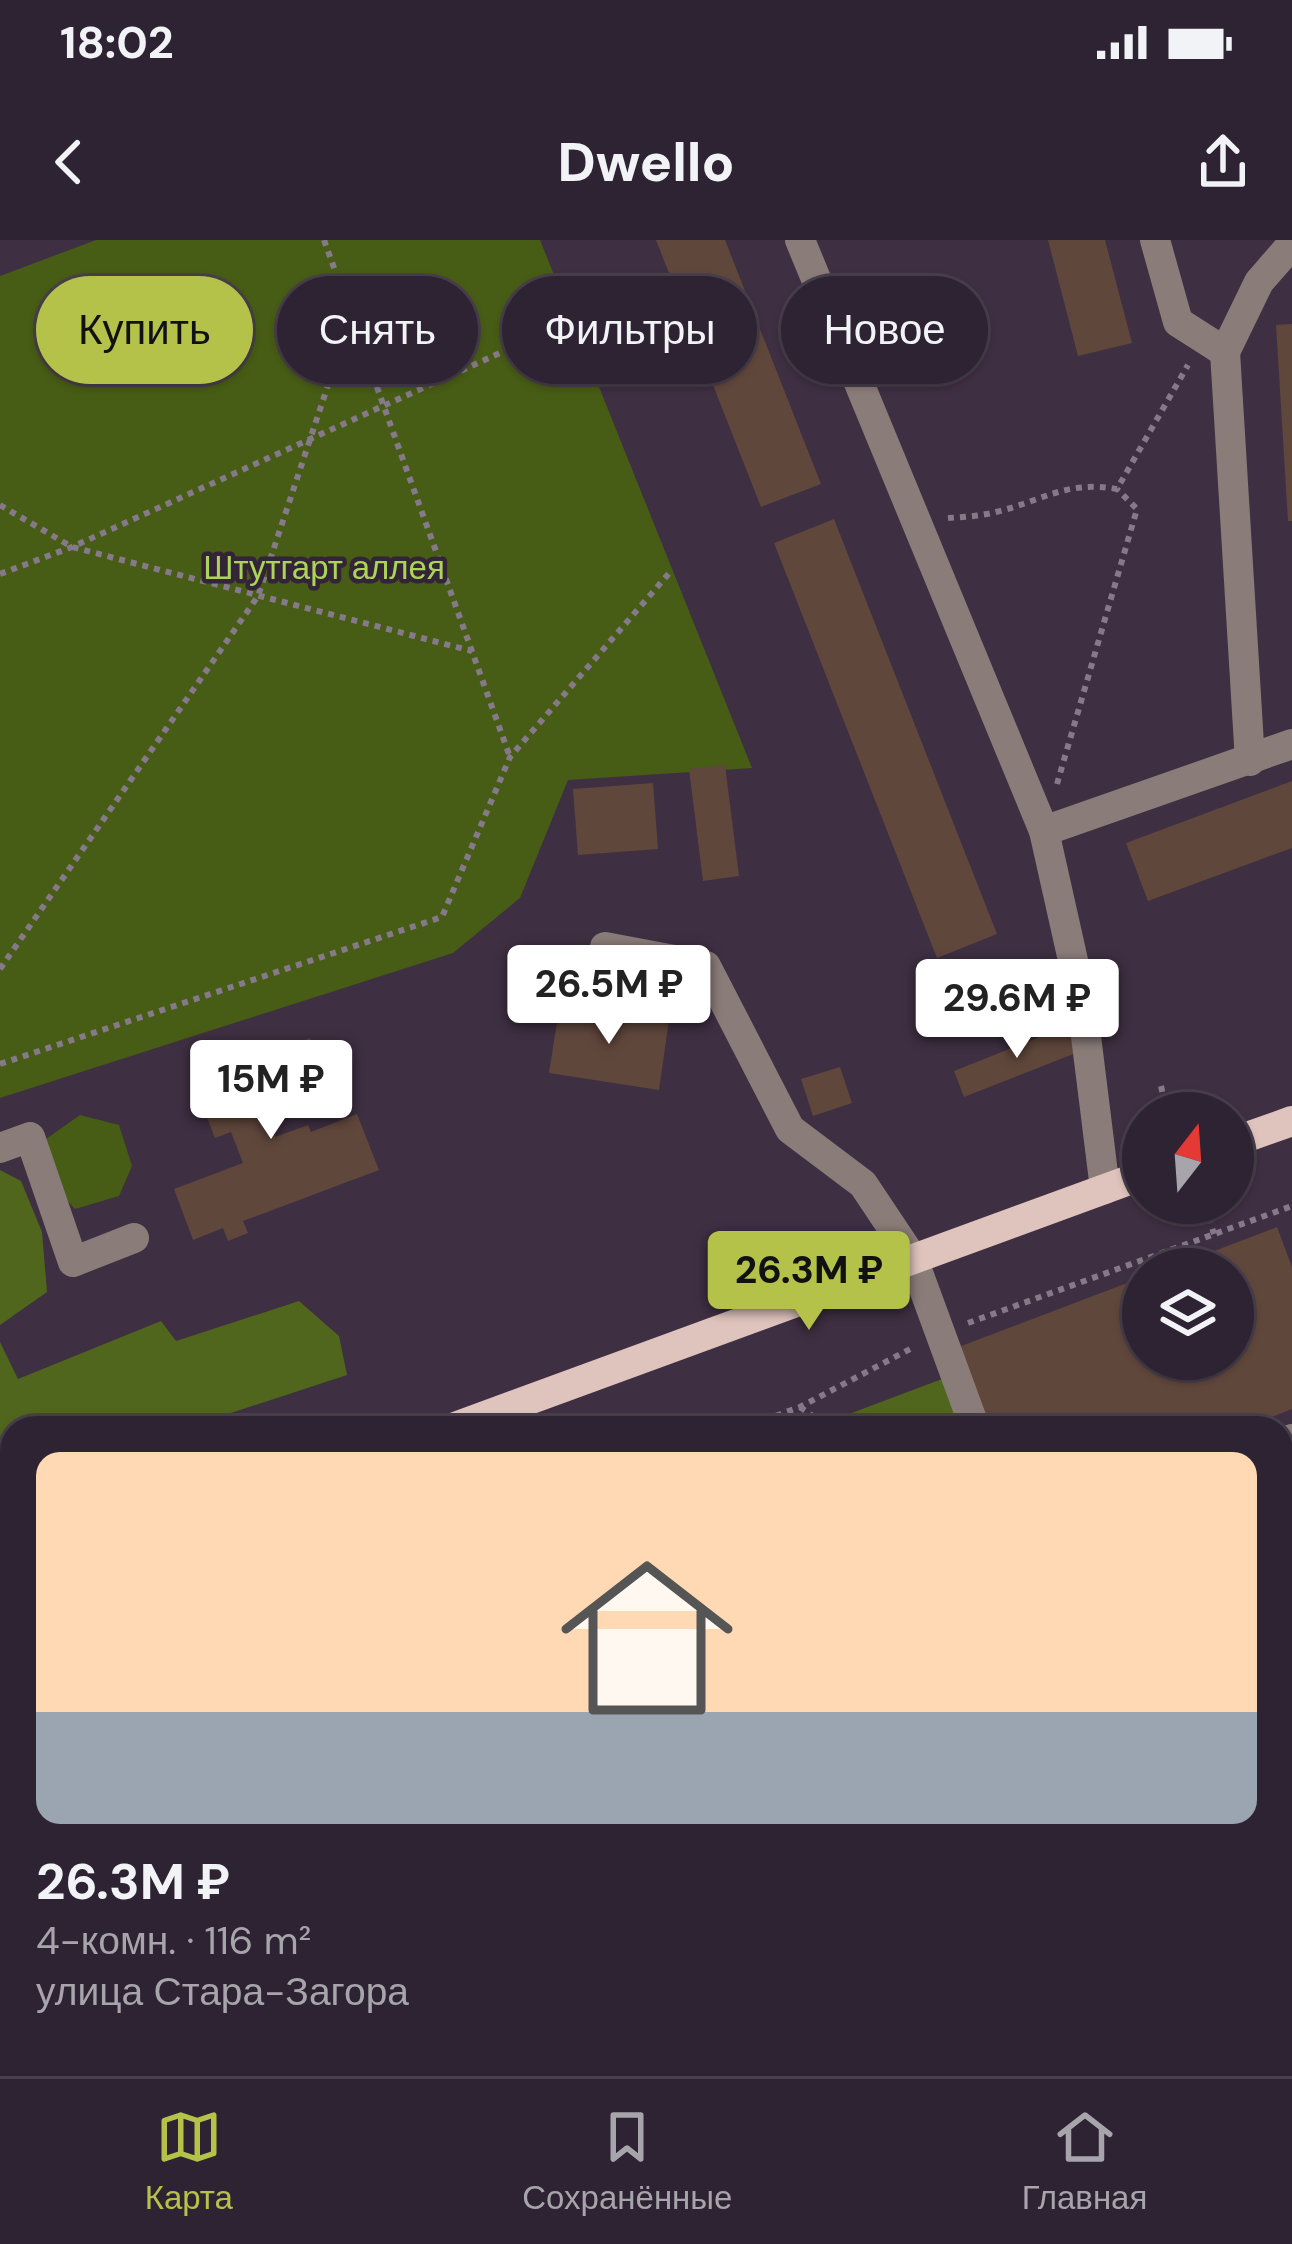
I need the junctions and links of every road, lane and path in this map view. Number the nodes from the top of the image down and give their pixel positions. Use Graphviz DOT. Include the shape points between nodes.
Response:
graph roads {
  1 [pos="324,240"];
  2 [pos="800,240"];
  3 [pos="1155,240"];
  4 [pos="1292,244"];
  5 [pos="337,276"];
  6 [pos="1214,345"];
  7 [pos="502,352"];
  8 [pos="328,384"];
  9 [pos="375,384"];
  10 [pos="383,406"];
  11 [pos="309,439"];
  12 [pos="1118,489"];
  13 [pos="0,505"];
  14 [pos="914,518"];
  15 [pos="72,547"];
  16 [pos="671,572"];
  17 [pos="0,574"];
  18 [pos="258,596"];
  19 [pos="472,651"];
  20 [pos="1292,744"];
  21 [pos="509,758"];
  22 [pos="1250,760"];
  23 [pos="1044,831"];
  24 [pos="605,947"];
  25 [pos="0,969"];
  26 [pos="0,1064"];
  27 [pos="1161,1086"];
  28 [pos="1162,1092"];
  29 [pos="1292,1121"];
  30 [pos="1254,1135"];
  31 [pos="0,1148"];
  32 [pos="1122,1183"];
  33 [pos="1105,1189"];
  34 [pos="1292,1206"];
  35 [pos="1211,1224"];
  36 [pos="1214,1234"];
  37 [pos="134,1238"];
  38 [pos="913,1259"];
  39 [pos="940,1333"];
  40 [pos="800,1407"];
  41 [pos="485,1416"];
  42 [pos="775,1416"];
  43 [pos="813,1416"];
  44 [pos="971,1416"];
  1 -- 5 [label="path"];
  2 -- 14 [label="lane"];
  3 -- 6 [label="lane" via="1178,322"];
  4 -- 6 [label="lane"];
  6 -- 12 [label="path"];
  6 -- 22 [label="lane"];
  7 -- 10 [label="path"];
  8 -- 11 [label="path"];
  9 -- 10 [label="path"];
  10 -- 11 [label="path"];
  10 -- 19 [label="path"];
  11 -- 15 [label="path"];
  11 -- 18 [label="path"];
  12 -- 14 [label="path" via="1091,484 994,513"];
  12 -- 23 [label="path" via="1137,508"];
  13 -- 15 [label="path"];
  14 -- 23 [label="lane"];
  15 -- 17 [label="path"];
  15 -- 18 [label="path"];
  16 -- 21 [label="path"];
  18 -- 19 [label="path"];
  18 -- 25 [label="path"];
  19 -- 21 [label="path"];
  20 -- 22 [label="lane"];
  21 -- 26 [label="path" via="442,917"];
  22 -- 23 [label="lane"];
  23 -- 33 [label="lane" via="1081,996"];
  24 -- 38 [label="lane" via="706,966 790,1129 863,1184"];
  27 -- 28 [label="path"];
  29 -- 30 [label="main road"];
  31 -- 37 [label="lane" via="30,1137 73,1262"];
  32 -- 33 [label="main road"];
  33 -- 38 [label="main road"];
  34 -- 36 [label="path"];
  35 -- 36 [label="path"];
  36 -- 39 [label="path"];
  38 -- 39 [label="lane"];
  38 -- 41 [label="main road"];
  39 -- 40 [label="path"];
  39 -- 44 [label="lane"];
  40 -- 42 [label="path"];
  40 -- 43 [label="path"];
}
